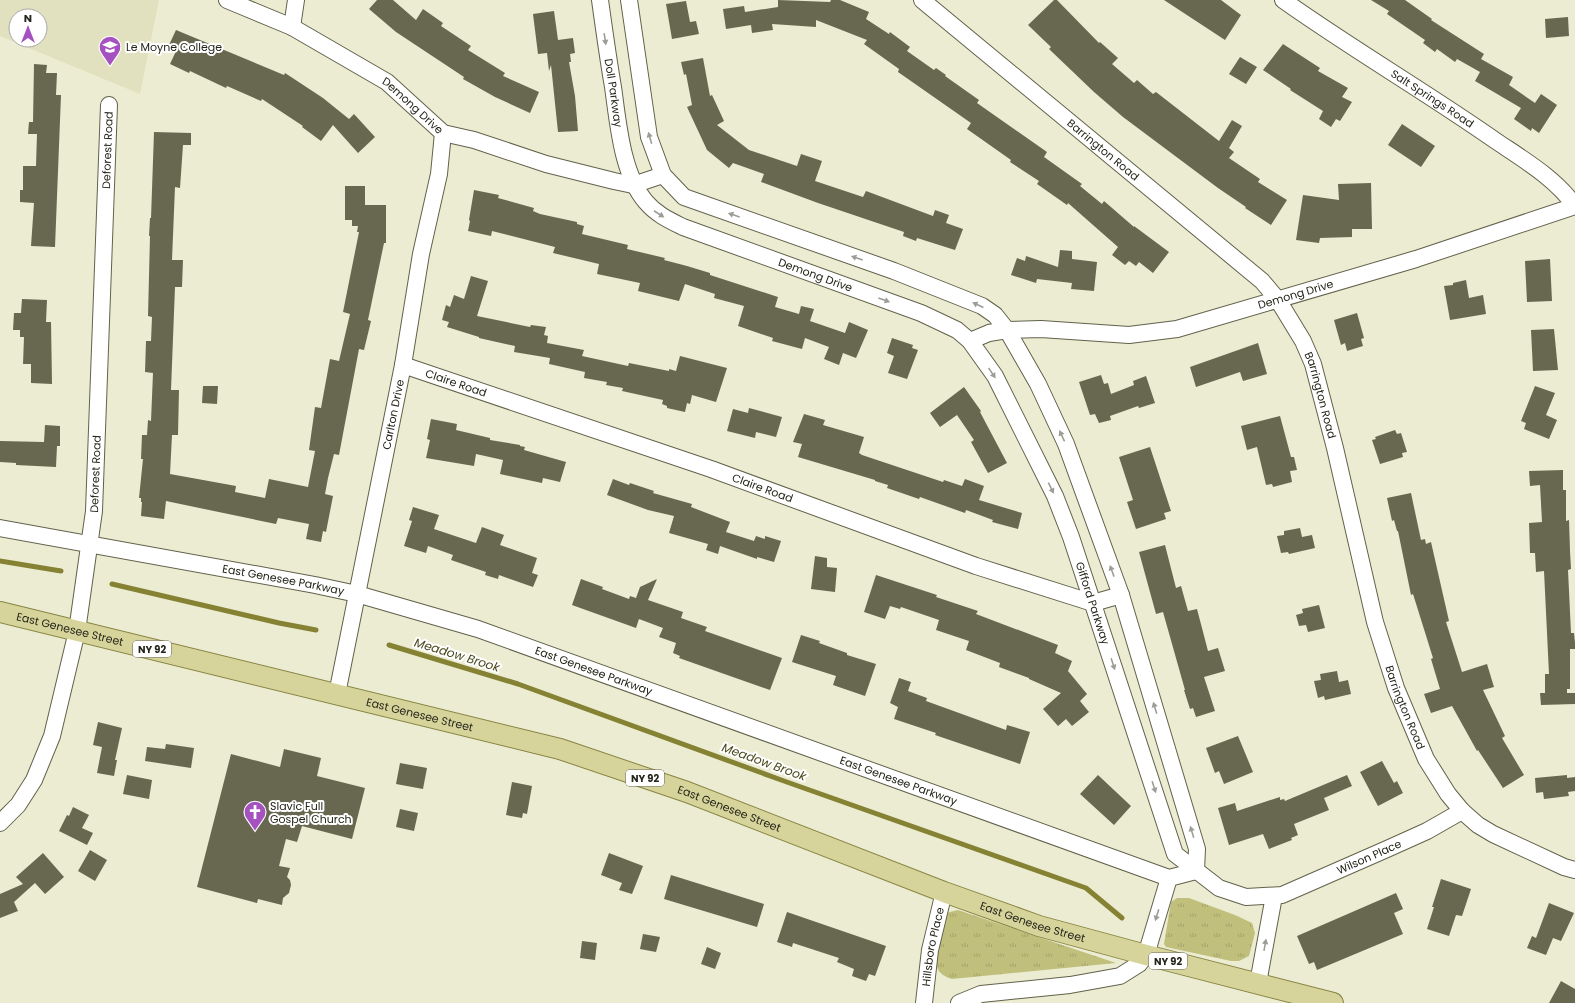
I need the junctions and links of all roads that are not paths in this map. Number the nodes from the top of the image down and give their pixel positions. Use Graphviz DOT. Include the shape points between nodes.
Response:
graph roads {
  1 [pos="228,0"];
  2 [pos="296,0"];
  3 [pos="600,0"];
  4 [pos="629,0"];
  5 [pos="922,0"];
  6 [pos="1283,0"];
  7 [pos="292,27"];
  8 [pos="109,105"];
  9 [pos="443,133"];
  10 [pos="664,175"];
  11 [pos="634,185"];
  12 [pos="1575,206"];
  13 [pos="1278,300"];
  14 [pos="1007,330"];
  15 [pos="970,340"];
  16 [pos="403,365"];
  17 [pos="0,528"];
  18 [pos="89,544"];
  19 [pos="357,594"];
  20 [pos="1121,595"];
  21 [pos="1093,603"];
  22 [pos="0,612"];
  23 [pos="77,630"];
  24 [pos="337,694"];
  25 [pos="1462,811"];
  26 [pos="0,823"];
  27 [pos="1575,870"];
  28 [pos="1196,871"];
  29 [pos="1169,878"];
  30 [pos="944,892"];
  31 [pos="1274,896"];
  32 [pos="1146,955"];
  33 [pos="1258,983"];
  34 [pos="924,1003"];
  35 [pos="959,1003"];
  36 [pos="1333,1003"];
  1 -- 7 [label="street, Demong Drive"];
  2 -- 7 [label="street"];
  3 -- 11 [label="street, Doll Parkway, one-way" via="620,134"];
  10 -- 4 [label="street, one-way" via="649,137"];
  5 -- 13 [label="street, Barrington Road" via="1262,281"];
  6 -- 12 [label="street, Salt Springs Road" via="1449,107 1551,180"];
  7 -- 9 [label="street, Demong Drive" via="387,82"];
  8 -- 18 [label="street, Deforest Road" via="94,511"];
  9 -- 11 [label="street, Demong Drive" via="474,140 546,164"];
  9 -- 16 [label="street, Carlton Drive" via="439,174 421,254"];
  10 -- 11 [label="street, Demong Drive"];
  14 -- 10 [label="street, one-way" via="996,316 982,306 894,271 684,197"];
  11 -- 15 [label="street, Demong Drive, one-way" via="656,213 683,228 921,313 957,330"];
  12 -- 13 [label="street, Demong Drive" via="1416,259"];
  13 -- 14 [label="street, Demong Drive" via="1170,330 1129,335"];
  13 -- 25 [label="street, Barrington Road" via="1303,341 1313,364 1375,622 1396,688 1426,759"];
  14 -- 15 [label="street, Demong Drive"];
  20 -- 14 [label="street, one-way" via="1066,444 1038,384"];
  15 -- 21 [label="street, Gifford Parkway, one-way" via="995,376 1028,440 1071,537"];
  16 -- 19 [label="street, Carlton Drive"];
  16 -- 21 [label="street, Claire Road" via="712,469 976,566"];
  17 -- 18 [label="street, East Genesee Parkway"];
  18 -- 19 [label="street, East Genesee Parkway"];
  18 -- 23 [label="street, Deforest Road"];
  19 -- 24 [label="street, Carlton Drive"];
  19 -- 29 [label="street, East Genesee Parkway" via="478,629"];
  20 -- 21 [label="street"];
  28 -- 20 [label="street, one-way" via="1197,849"];
  21 -- 28 [label="street, Gifford Parkway, one-way" via="1175,854"];
  22 -- 23 [label="main road, East Genesee Street / NY 92"];
  23 -- 24 [label="main road, East Genesee Street / NY 92"];
  23 -- 26 [label="street, Deforest Road" via="52,736 34,780 18,805"];
  24 -- 30 [label="main road, East Genesee Street / NY 92" via="560,749 687,792"];
  25 -- 27 [label="street, Barrington Road" via="1493,834"];
  25 -- 31 [label="street, Wilson Place" via="1388,849 1282,895"];
  28 -- 29 [label="street"];
  28 -- 31 [label="street, Gifford Parkway" via="1219,888 1246,897"];
  29 -- 32 [label="street, one-way"];
  30 -- 32 [label="main road, East Genesee Street / NY 92" via="1038,926"];
  30 -- 34 [label="street, Hillsboro Place" via="930,950"];
  33 -- 31 [label="street, one-way"];
  32 -- 33 [label="main road, East Genesee Street / NY 92"];
  32 -- 35 [label="street" via="1139,964 1120,976 1070,985 981,994"];
  33 -- 36 [label="main road, East Genesee Street / NY 92"];
}
